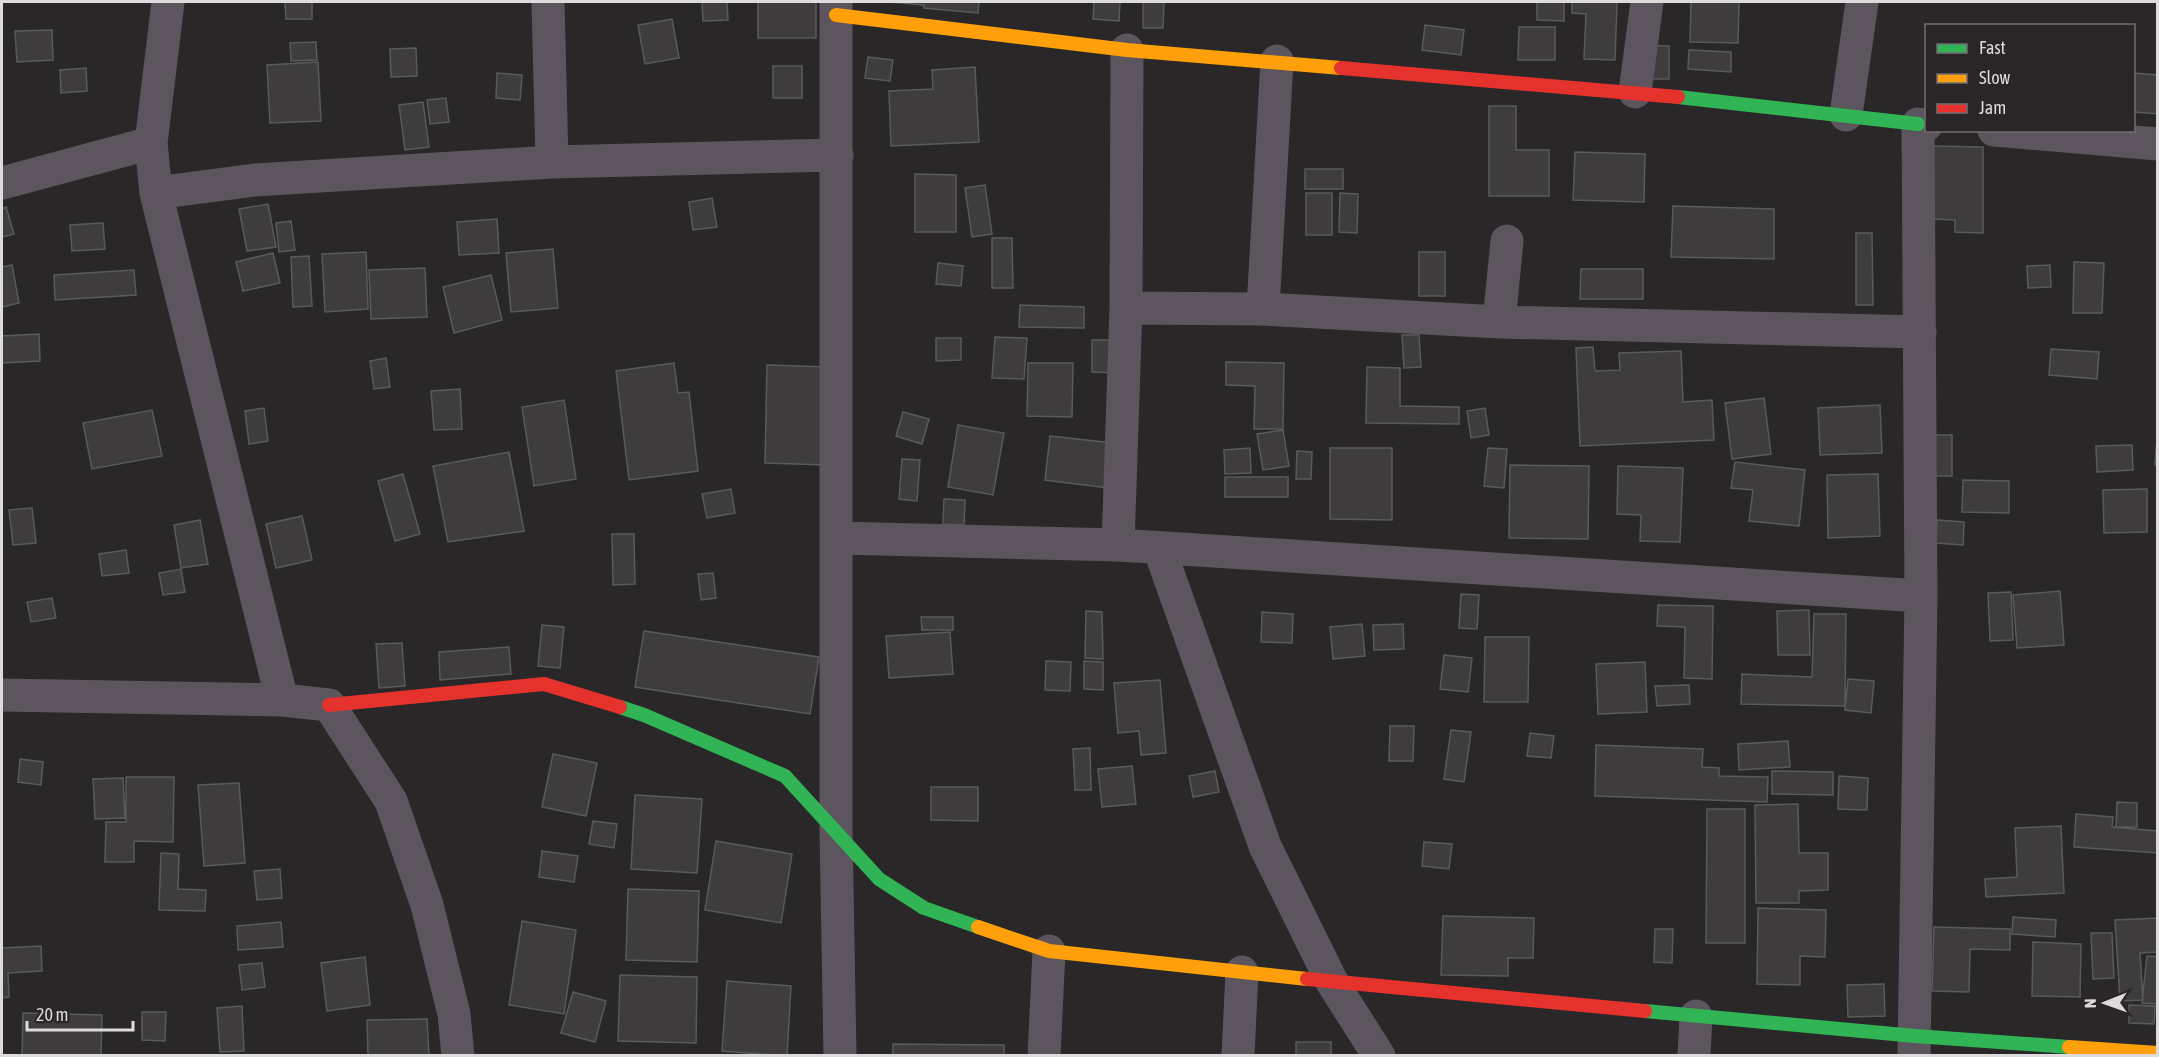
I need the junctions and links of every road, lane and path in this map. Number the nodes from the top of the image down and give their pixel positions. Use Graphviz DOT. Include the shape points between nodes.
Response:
graph roads {
  1 [pos="168,2"];
  2 [pos="548,2"];
  3 [pos="1647,2"];
  4 [pos="1862,2"];
  5 [pos="836,8"];
  6 [pos="1127,50"];
  7 [pos="1277,62"];
  8 [pos="1635,92"];
  9 [pos="1846,115"];
  10 [pos="1922,124"];
  11 [pos="2017,132"];
  12 [pos="151,143"];
  13 [pos="2157,144"];
  14 [pos="837,154"];
  15 [pos="552,162"];
  16 [pos="2,183"];
  17 [pos="156,193"];
  18 [pos="1507,241"];
  19 [pos="1125,308"];
  20 [pos="1263,309"];
  21 [pos="1499,322"];
  22 [pos="1920,332"];
  23 [pos="837,538"];
  24 [pos="1118,545"];
  25 [pos="1159,548"];
  26 [pos="1921,596"];
  27 [pos="2,695"];
  28 [pos="282,700"];
  29 [pos="328,705"];
  30 [pos="837,830"];
  31 [pos="1049,951"];
  32 [pos="1242,972"];
  33 [pos="1332,982"];
  34 [pos="1696,1016"];
  35 [pos="1915,1046"];
  36 [pos="2157,1053"];
  37 [pos="458,1056"];
  38 [pos="840,1056"];
  39 [pos="1044,1056"];
  40 [pos="1238,1056"];
  41 [pos="1379,1056"];
  42 [pos="1694,1056"];
  1 -- 12 [label="street"];
  2 -- 15 [label="street"];
  3 -- 8 [label="street"];
  4 -- 9 [label="street"];
  5 -- 6 [label="street"];
  5 -- 14 [label="street"];
  6 -- 7 [label="street"];
  6 -- 19 [label="street"];
  7 -- 8 [label="street"];
  7 -- 20 [label="street"];
  8 -- 9 [label="street"];
  9 -- 10 [label="street"];
  10 -- 22 [label="street"];
  11 -- 13 [label="street"];
  12 -- 16 [label="street"];
  12 -- 17 [label="street"];
  14 -- 15 [label="street"];
  14 -- 23 [label="street"];
  15 -- 17 [label="street" via="254,180"];
  17 -- 28 [label="street"];
  18 -- 21 [label="street"];
  19 -- 20 [label="street"];
  19 -- 24 [label="street"];
  20 -- 21 [label="street"];
  21 -- 22 [label="street"];
  22 -- 26 [label="street"];
  23 -- 24 [label="street"];
  23 -- 30 [label="street"];
  24 -- 25 [label="street"];
  25 -- 26 [label="street"];
  25 -- 33 [label="street" via="1265,846"];
  26 -- 35 [label="street"];
  27 -- 28 [label="street"];
  28 -- 29 [label="street"];
  29 -- 30 [label="street" via="544,684 644,715 785,776"];
  29 -- 37 [label="street" via="391,801 427,905 454,1014"];
  30 -- 31 [label="street" via="879,879 924,908"];
  30 -- 38 [label="street"];
  31 -- 32 [label="street"];
  31 -- 39 [label="street"];
  32 -- 33 [label="street"];
  32 -- 40 [label="street"];
  33 -- 34 [label="street"];
  33 -- 41 [label="street"];
  34 -- 35 [label="street"];
  34 -- 42 [label="street"];
  35 -- 36 [label="street"];
}
